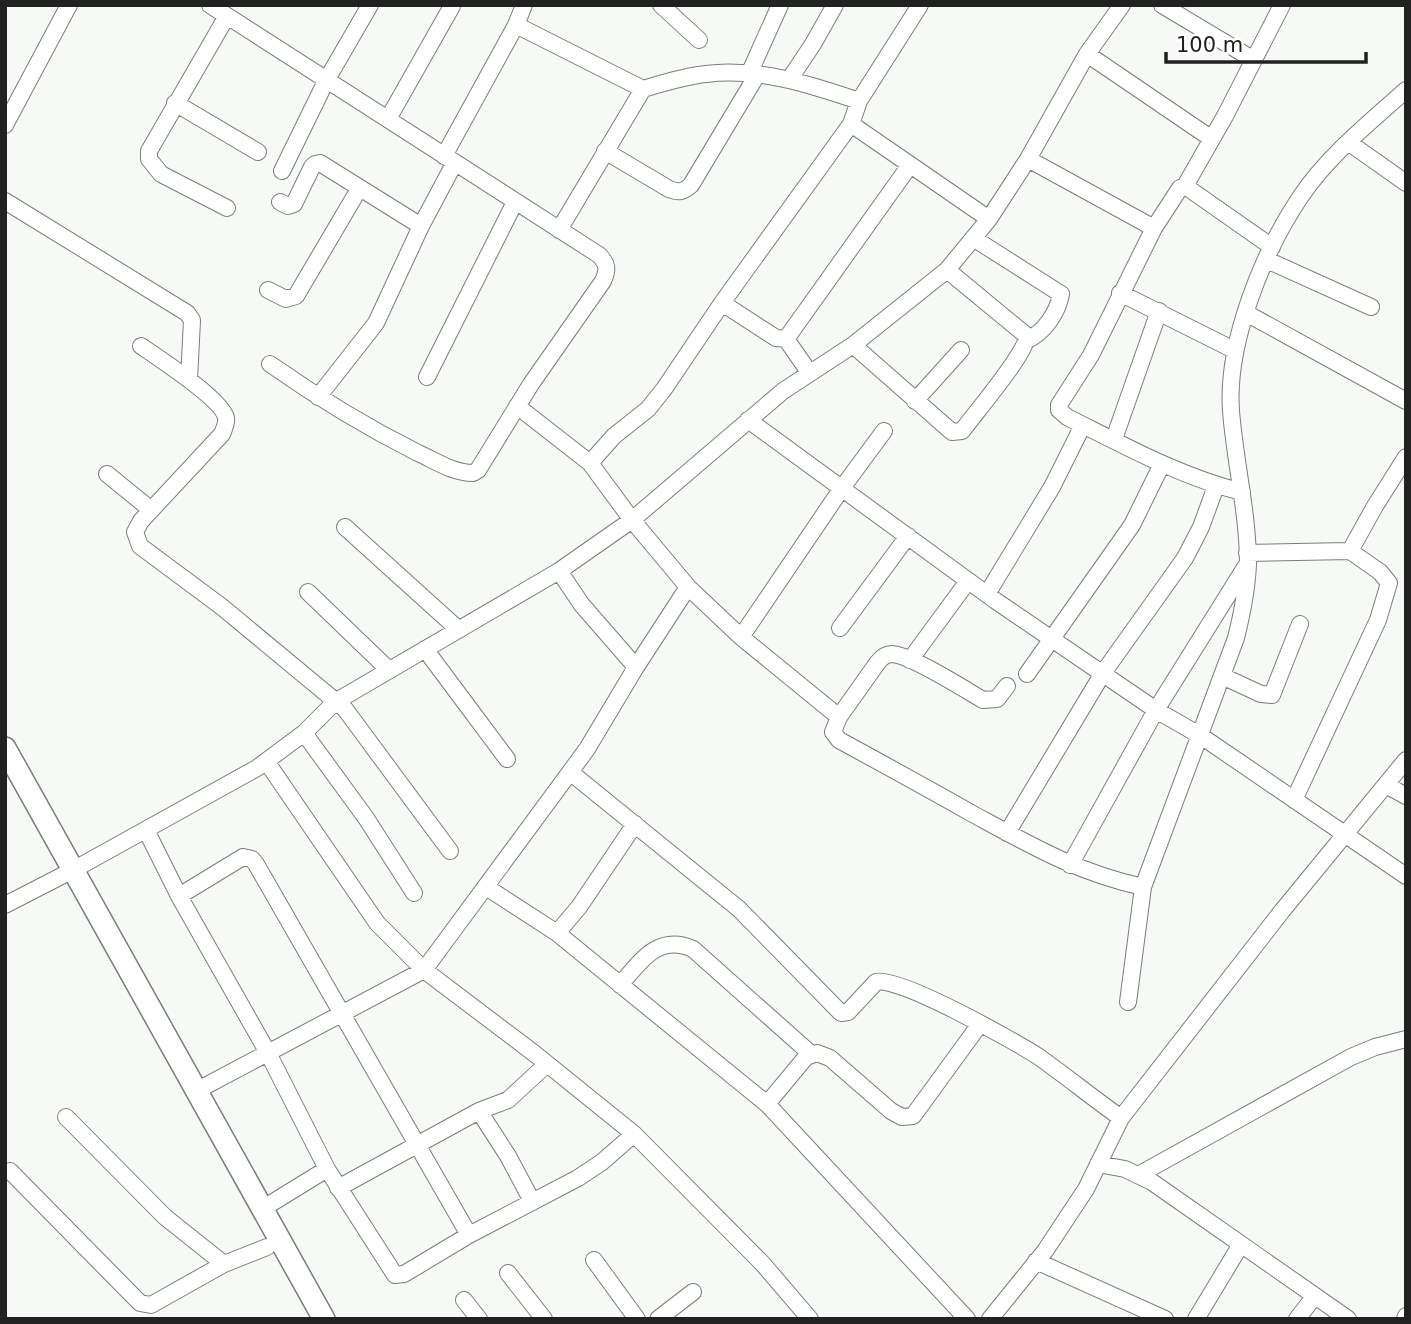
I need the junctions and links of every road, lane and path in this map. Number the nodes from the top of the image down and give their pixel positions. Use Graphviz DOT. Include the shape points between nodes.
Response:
graph roads {
  1 [pos="69,5"];
  2 [pos="210,5"];
  3 [pos="524,5"];
  4 [pos="661,5"];
  5 [pos="780,5"];
  6 [pos="835,5"];
  7 [pos="920,5"];
  8 [pos="1122,5"];
  9 [pos="1161,5"];
  10 [pos="1282,5"];
  11 [pos="368,6"];
  12 [pos="453,6"];
  13 [pos="227,16"];
  14 [pos="516,25"];
  15 [pos="699,40"];
  16 [pos="1087,54"];
  17 [pos="1254,60"];
  18 [pos="753,75"];
  19 [pos="326,80"];
  20 [pos="789,80"];
  21 [pos="643,89"];
  22 [pos="1406,90"];
  23 [pos="859,101"];
  24 [pos="175,103"];
  25 [pos="388,119"];
  26 [pos="851,124"];
  27 [pos="5,125"];
  28 [pos="1212,139"];
  29 [pos="1348,142"];
  30 [pos="605,150"];
  31 [pos="258,152"];
  32 [pos="1028,159"];
  33 [pos="449,160"];
  34 [pos="910,165"];
  35 [pos="282,171"];
  36 [pos="1406,183"];
  37 [pos="1185,186"];
  38 [pos="359,188"];
  39 [pos="5,201"];
  40 [pos="280,202"];
  41 [pos="515,202"];
  42 [pos="227,208"];
  43 [pos="989,219"];
  44 [pos="421,226"];
  45 [pos="1154,228"];
  46 [pos="559,230"];
  47 [pos="972,238"];
  48 [pos="1270,254"];
  49 [pos="947,270"];
  50 [pos="268,290"];
  51 [pos="1121,293"];
  52 [pos="722,303"];
  53 [pos="1371,307"];
  54 [pos="1159,312"];
  55 [pos="1246,313"];
  56 [pos="786,339"];
  57 [pos="1027,340"];
  58 [pos="853,345"];
  59 [pos="141,346"];
  60 [pos="961,350"];
  61 [pos="1234,350"];
  62 [pos="270,364"];
  63 [pos="809,372"];
  64 [pos="427,377"];
  65 [pos="190,380"];
  66 [pos="318,397"];
  67 [pos="915,401"];
  68 [pos="1406,401"];
  69 [pos="517,406"];
  70 [pos="748,420"];
  71 [pos="1083,425"];
  72 [pos="884,431"];
  73 [pos="1114,439"];
  74 [pos="1406,457"];
  75 [pos="590,463"];
  76 [pos="1162,464"];
  77 [pos="107,474"];
  78 [pos="1216,486"];
  79 [pos="842,488"];
  80 [pos="1242,492"];
  81 [pos="150,509"];
  82 [pos="632,520"];
  83 [pos="345,527"];
  84 [pos="908,536"];
  85 [pos="1350,551"];
  86 [pos="1247,558"];
  87 [pos="559,571"];
  88 [pos="968,581"];
  89 [pos="688,587"];
  90 [pos="308,592"];
  91 [pos="987,594"];
  92 [pos="1300,624"];
  93 [pos="840,628"];
  94 [pos="459,630"];
  95 [pos="741,637"];
  96 [pos="1051,639"];
  97 [pos="425,649"];
  98 [pos="910,660"];
  99 [pos="636,667"];
  100 [pos="389,670"];
  101 [pos="1103,673"];
  102 [pos="1027,674"];
  103 [pos="1223,676"];
  104 [pos="1007,685"];
  105 [pos="335,702"];
  106 [pos="1156,710"];
  107 [pos="839,717"];
  108 [pos="304,733"];
  109 [pos="1201,736"];
  110 [pos="5,748"];
  111 [pos="507,759"];
  112 [pos="1406,760"];
  113 [pos="266,761"];
  114 [pos="570,772"];
  115 [pos="5,776"];
  116 [pos="1386,785"];
  117 [pos="1406,796"];
  118 [pos="1294,800"];
  119 [pos="635,824"];
  120 [pos="146,830"];
  121 [pos="1007,833"];
  122 [pos="1345,834"];
  123 [pos="450,851"];
  124 [pos="1070,865"];
  125 [pos="67,873"];
  126 [pos="1406,876"];
  127 [pos="486,887"];
  128 [pos="1143,887"];
  129 [pos="414,893"];
  130 [pos="179,896"];
  131 [pos="5,905"];
  132 [pos="557,933"];
  133 [pos="424,970"];
  134 [pos="620,985"];
  135 [pos="1128,1002"];
  136 [pos="342,1013"];
  137 [pos="980,1024"];
  138 [pos="1406,1040"];
  139 [pos="268,1053"];
  140 [pos="811,1054"];
  141 [pos="547,1065"];
  142 [pos="196,1091"];
  143 [pos="767,1104"];
  144 [pos="479,1111"];
  145 [pos="66,1117"];
  146 [pos="1121,1118"];
  147 [pos="634,1134"];
  148 [pos="417,1145"];
  149 [pos="1098,1164"];
  150 [pos="327,1169"];
  151 [pos="10,1171"];
  152 [pos="1140,1174"];
  153 [pos="338,1188"];
  154 [pos="533,1201"];
  155 [pos="262,1209"];
  156 [pos="469,1236"];
  157 [pos="1240,1245"];
  158 [pos="267,1247"];
  159 [pos="594,1260"];
  160 [pos="1036,1261"];
  161 [pos="224,1264"];
  162 [pos="508,1273"];
  163 [pos="693,1292"];
  164 [pos="1314,1297"];
  165 [pos="464,1300"];
  166 [pos="308,1319"];
  167 [pos="324,1319"];
  168 [pos="479,1319"];
  169 [pos="544,1319"];
  170 [pos="637,1319"];
  171 [pos="658,1319"];
  172 [pos="810,1319"];
  173 [pos="967,1319"];
  174 [pos="990,1319"];
  175 [pos="1165,1319"];
  176 [pos="1196,1319"];
  177 [pos="1297,1319"];
  178 [pos="1348,1319"];
  1 -- 27 [label="street"];
  2 -- 13 [label="street"];
  3 -- 14 [label="street"];
  4 -- 15 [label="street"];
  5 -- 18 [label="street"];
  6 -- 20 [label="street"];
  7 -- 23 [label="street"];
  8 -- 16 [label="street"];
  9 -- 17 [label="street"];
  10 -- 17 [label="street"];
  11 -- 19 [label="street"];
  12 -- 25 [label="street"];
  13 -- 19 [label="street"];
  13 -- 24 [label="street"];
  14 -- 21 [label="street"];
  14 -- 33 [label="street"];
  16 -- 28 [label="street"];
  16 -- 32 [label="street"];
  17 -- 28 [label="street"];
  18 -- 20 [label="street"];
  18 -- 21 [label="street" via="707,73"];
  18 -- 30 [label="street" via="684,191 669,189"];
  19 -- 25 [label="street"];
  19 -- 35 [label="street"];
  20 -- 23 [label="street"];
  21 -- 30 [label="street"];
  22 -- 29 [label="street"];
  23 -- 26 [label="street"];
  24 -- 31 [label="street"];
  24 -- 42 [label="street" via="149,159 161,174"];
  25 -- 33 [label="street"];
  26 -- 34 [label="street"];
  26 -- 52 [label="street"];
  28 -- 37 [label="street"];
  29 -- 36 [label="street"];
  29 -- 48 [label="street" via="1301,196"];
  30 -- 46 [label="street"];
  32 -- 43 [label="street"];
  32 -- 45 [label="street"];
  33 -- 41 [label="street"];
  33 -- 44 [label="street"];
  34 -- 43 [label="street"];
  34 -- 56 [label="street"];
  37 -- 45 [label="street"];
  37 -- 48 [label="street"];
  38 -- 40 [label="street" via="315,164 294,204"];
  38 -- 44 [label="street"];
  38 -- 50 [label="street" via="296,296 286,299"];
  39 -- 65 [label="street" via="187,313 192,320"];
  41 -- 46 [label="street"];
  41 -- 64 [label="street"];
  43 -- 47 [label="street"];
  44 -- 66 [label="street" via="376,323"];
  45 -- 51 [label="street"];
  46 -- 69 [label="street" via="600,255 608,270"];
  47 -- 49 [label="street"];
  47 -- 57 [label="street" via="1060,294 1041,333"];
  48 -- 53 [label="street"];
  48 -- 55 [label="street"];
  49 -- 57 [label="street" via="1023,331"];
  49 -- 58 [label="street"];
  51 -- 54 [label="street"];
  51 -- 71 [label="street" via="1091,355 1059,405 1063,414"];
  52 -- 56 [label="street" via="776,338"];
  52 -- 75 [label="street" via="664,390"];
  54 -- 61 [label="street"];
  54 -- 73 [label="street"];
  55 -- 61 [label="street"];
  55 -- 68 [label="street"];
  56 -- 63 [label="street"];
  57 -- 67 [label="street" via="959,433 951,432"];
  58 -- 63 [label="street"];
  58 -- 67 [label="street"];
  59 -- 65 [label="street"];
  60 -- 67 [label="street"];
  61 -- 80 [label="street" via="1231,404"];
  62 -- 66 [label="street"];
  63 -- 70 [label="street"];
  65 -- 81 [label="street" via="223,410 222,434"];
  66 -- 69 [label="street" via="375,431 464,473 478,470"];
  69 -- 75 [label="street"];
  70 -- 79 [label="street"];
  70 -- 82 [label="street"];
  71 -- 73 [label="street"];
  71 -- 91 [label="street" via="1052,487"];
  72 -- 79 [label="street"];
  73 -- 76 [label="street"];
  74 -- 85 [label="street"];
  75 -- 82 [label="street"];
  76 -- 78 [label="street"];
  76 -- 96 [label="street" via="1132,525"];
  77 -- 81 [label="street"];
  78 -- 80 [label="street"];
  78 -- 101 [label="street" via="1185,558"];
  79 -- 84 [label="street"];
  79 -- 95 [label="street"];
  80 -- 86 [label="street"];
  81 -- 105 [label="street" via="135,532 140,546 222,607"];
  82 -- 87 [label="street"];
  82 -- 89 [label="street"];
  83 -- 94 [label="street"];
  84 -- 88 [label="street"];
  84 -- 93 [label="street"];
  85 -- 86 [label="street"];
  85 -- 118 [label="street" via="1384,577 1388,593"];
  86 -- 103 [label="street" via="1239,627"];
  86 -- 106 [label="street"];
  87 -- 94 [label="street"];
  87 -- 99 [label="street"];
  88 -- 91 [label="street"];
  88 -- 98 [label="street"];
  89 -- 95 [label="street"];
  89 -- 99 [label="street"];
  90 -- 100 [label="street"];
  91 -- 96 [label="street"];
  92 -- 103 [label="street" via="1272,695"];
  94 -- 97 [label="street"];
  95 -- 107 [label="street"];
  96 -- 101 [label="street"];
  96 -- 102 [label="street"];
  97 -- 100 [label="street"];
  97 -- 111 [label="street"];
  98 -- 104 [label="street" via="983,700 997,699"];
  98 -- 107 [label="street" via="891,654 882,657"];
  99 -- 114 [label="street"];
  100 -- 105 [label="street"];
  101 -- 106 [label="street"];
  101 -- 121 [label="street"];
  103 -- 109 [label="street"];
  105 -- 108 [label="street"];
  105 -- 123 [label="street" via="353,718"];
  106 -- 109 [label="street"];
  106 -- 124 [label="street"];
  107 -- 121 [label="street" via="834,732 839,740"];
  108 -- 113 [label="street"];
  108 -- 129 [label="street"];
  109 -- 118 [label="street"];
  109 -- 128 [label="street"];
  110 -- 125 [label="main road"];
  112 -- 116 [label="street"];
  113 -- 120 [label="street"];
  113 -- 133 [label="street" via="377,923"];
  114 -- 119 [label="street"];
  114 -- 127 [label="street"];
  115 -- 125 [label="main road"];
  116 -- 117 [label="street"];
  116 -- 122 [label="street"];
  118 -- 122 [label="street"];
  119 -- 132 [label="street"];
  119 -- 137 [label="street" via="739,909 841,1013 884,980"];
  120 -- 125 [label="street"];
  120 -- 130 [label="street"];
  121 -- 124 [label="street"];
  122 -- 126 [label="street"];
  122 -- 146 [label="street"];
  124 -- 128 [label="street"];
  125 -- 131 [label="street"];
  125 -- 142 [label="main road"];
  125 -- 158 [label="main road"];
  127 -- 132 [label="street"];
  127 -- 133 [label="street"];
  128 -- 135 [label="street"];
  130 -- 136 [label="street" via="243,857 252,859"];
  130 -- 139 [label="street"];
  132 -- 134 [label="street"];
  133 -- 136 [label="street"];
  133 -- 141 [label="street"];
  134 -- 140 [label="street" via="652,949 686,946"];
  134 -- 143 [label="street"];
  136 -- 139 [label="street"];
  136 -- 148 [label="street"];
  137 -- 140 [label="street" via="919,1110 907,1118 891,1111 830,1058"];
  137 -- 146 [label="street" via="1037,1056"];
  138 -- 152 [label="street" via="1351,1057"];
  139 -- 142 [label="street"];
  139 -- 150 [label="street"];
  140 -- 143 [label="street"];
  141 -- 144 [label="street" via="508,1100"];
  141 -- 147 [label="street"];
  142 -- 155 [label="main road"];
  143 -- 173 [label="street"];
  144 -- 148 [label="street"];
  144 -- 154 [label="street"];
  145 -- 161 [label="street" via="165,1217"];
  146 -- 149 [label="street"];
  147 -- 154 [label="street" via="578,1178"];
  147 -- 172 [label="street" via="762,1263"];
  148 -- 153 [label="street"];
  148 -- 156 [label="street"];
  149 -- 152 [label="street"];
  149 -- 160 [label="street"];
  150 -- 153 [label="street"];
  150 -- 155 [label="street"];
  151 -- 161 [label="street" via="140,1303 150,1305"];
  152 -- 157 [label="street"];
  153 -- 156 [label="street" via="395,1276"];
  154 -- 156 [label="street"];
  155 -- 167 [label="main road"];
  157 -- 164 [label="street"];
  157 -- 176 [label="street"];
  158 -- 161 [label="street"];
  158 -- 166 [label="main road"];
  159 -- 170 [label="street"];
  160 -- 174 [label="street"];
  160 -- 175 [label="street"];
  162 -- 169 [label="street"];
  163 -- 171 [label="street"];
  164 -- 177 [label="street"];
  164 -- 178 [label="street"];
  165 -- 168 [label="street"];
}
